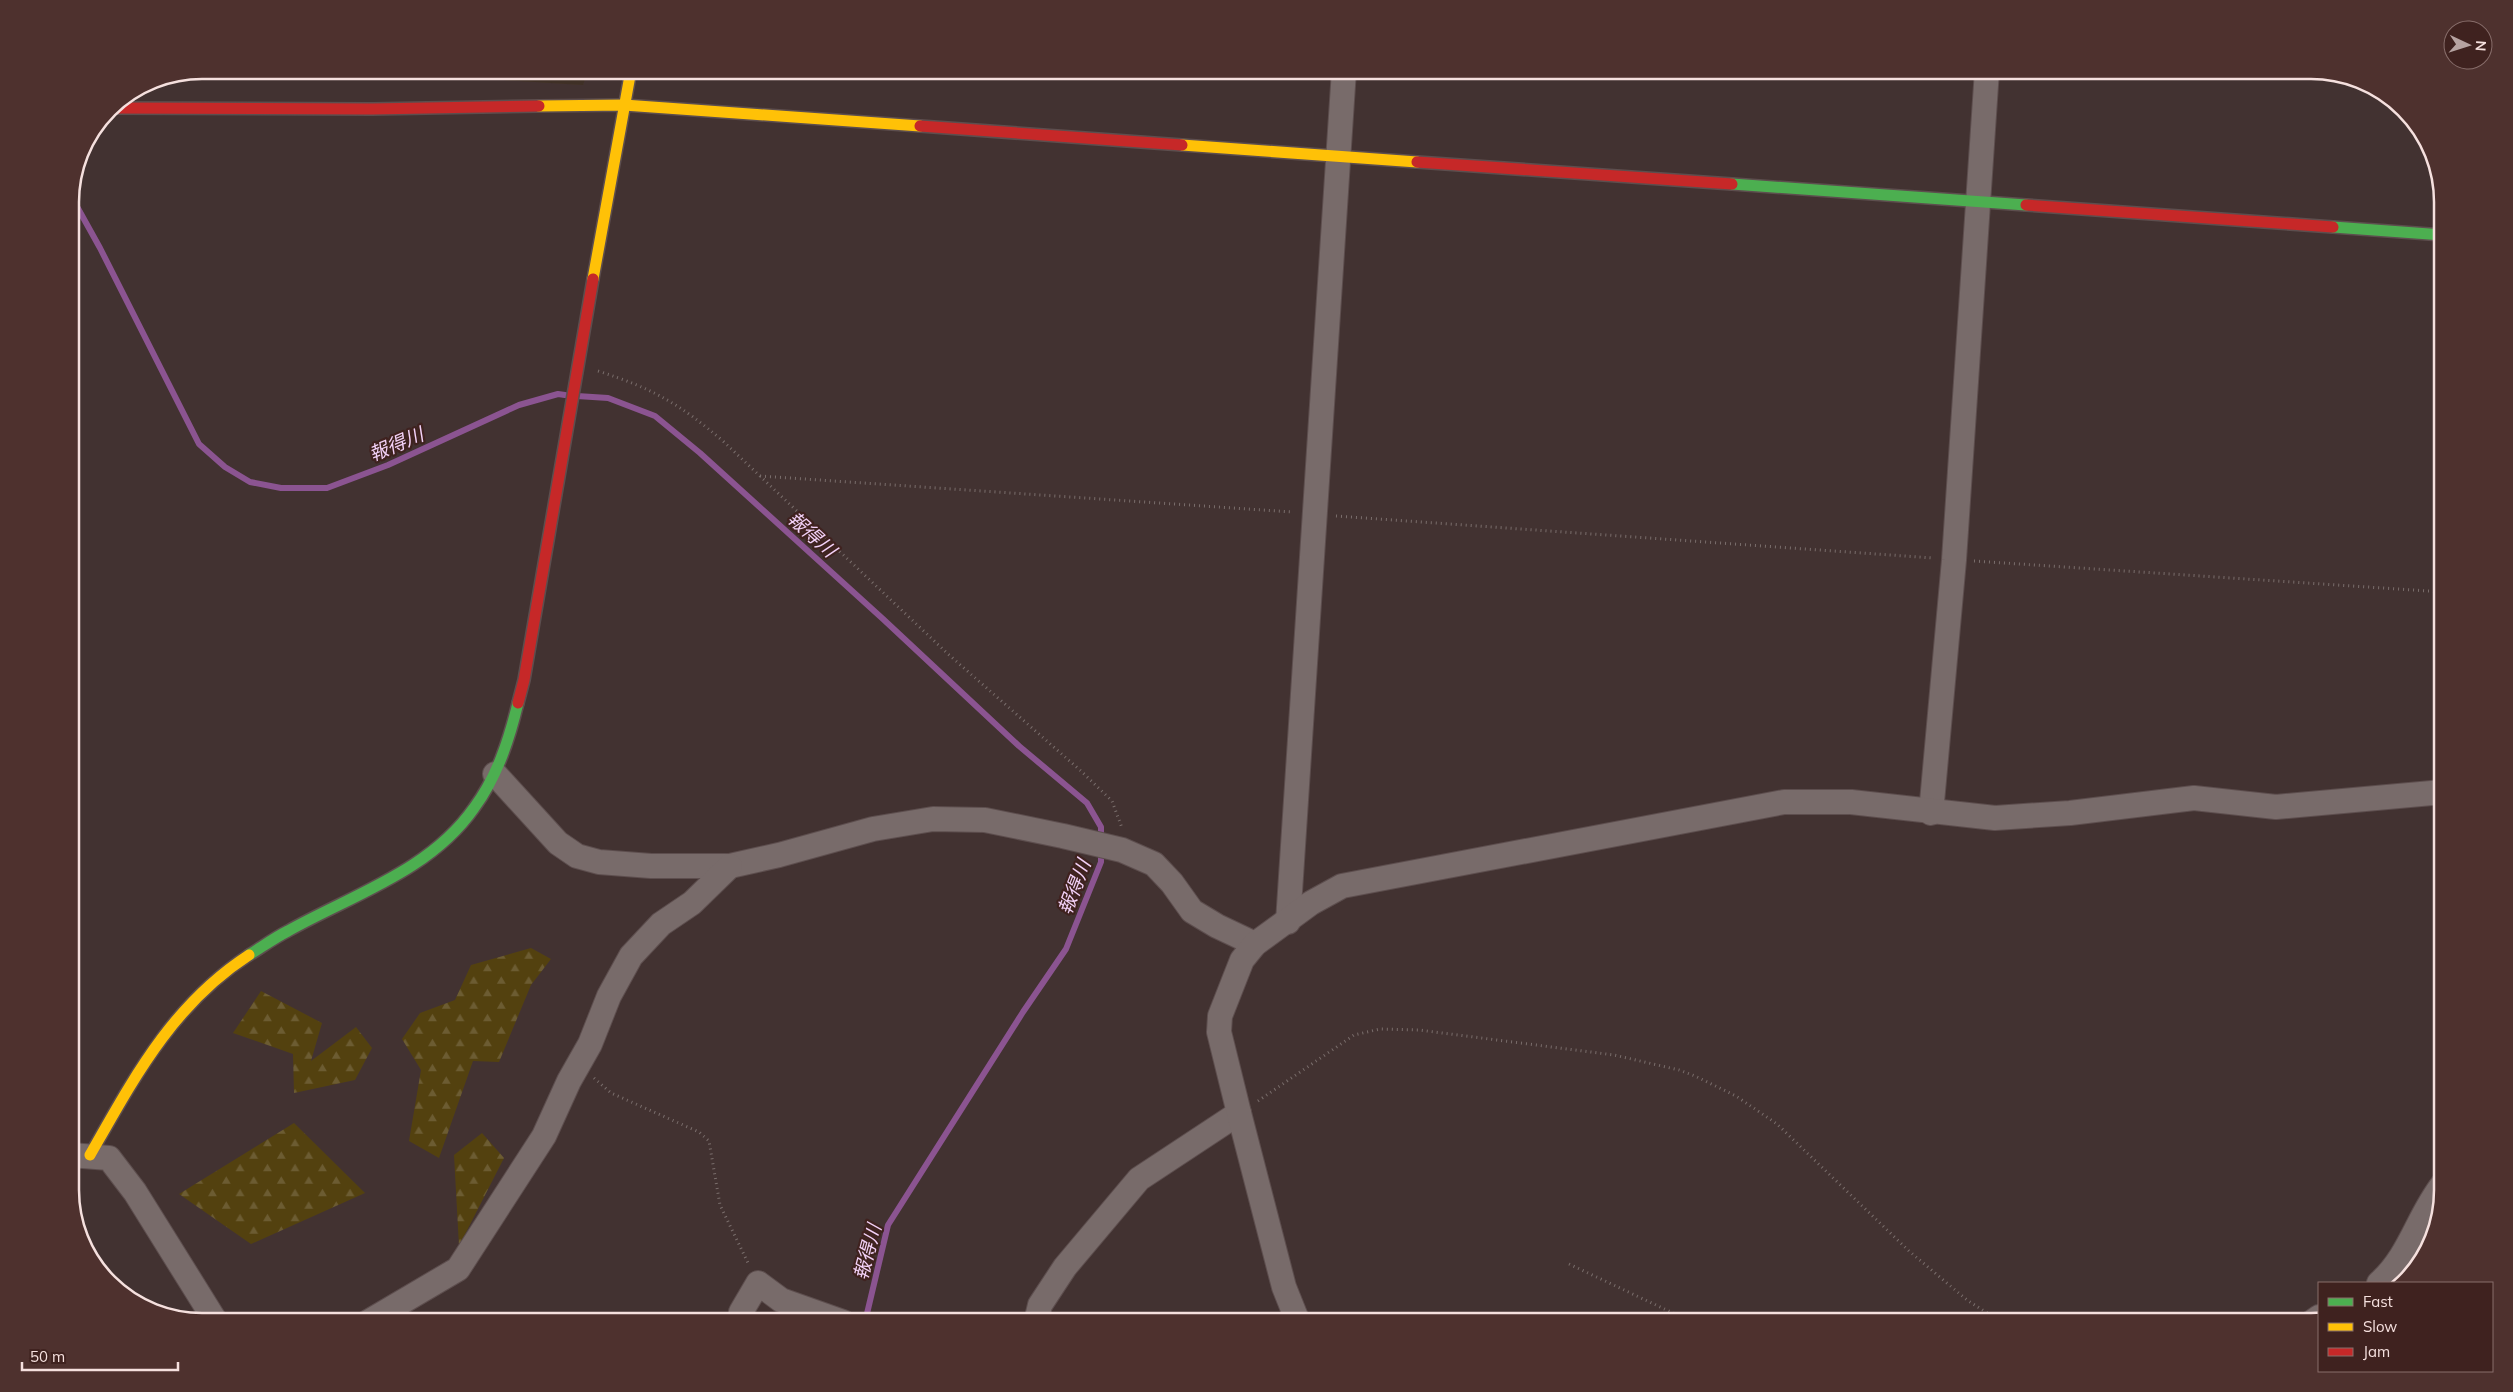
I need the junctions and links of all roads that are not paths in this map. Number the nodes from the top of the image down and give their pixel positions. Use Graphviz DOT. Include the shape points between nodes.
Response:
graph roads {
  1 [pos="629,79"];
  2 [pos="1343,79"];
  3 [pos="1986,79"];
  4 [pos="624,105"];
  5 [pos="123,108"];
  6 [pos="1337,156"];
  7 [pos="1977,202"];
  8 [pos="2434,234"];
  9 [pos="495,774"];
  10 [pos="2434,793"];
  11 [pos="1931,813"];
  12 [pos="730,866"];
  13 [pos="1288,922"];
  14 [pos="1255,944"];
  15 [pos="1239,1113"];
  16 [pos="80,1155"];
  17 [pos="2434,1196"];
  18 [pos="2380,1282"];
  19 [pos="210,1313"];
  20 [pos="383,1313"];
  21 [pos="742,1313"];
  22 [pos="817,1313"];
  23 [pos="1038,1313"];
  24 [pos="1294,1313"];
  1 -- 4 [label="street"];
  2 -- 6 [label="street"];
  3 -- 7 [label="street"];
  4 -- 5 [label="street"];
  4 -- 6 [label="street"];
  4 -- 9 [label="street" via="524,680 509,739"];
  6 -- 7 [label="street"];
  6 -- 13 [label="street"];
  7 -- 8 [label="street"];
  7 -- 11 [label="street" via="1954,560"];
  9 -- 12 [label="street" via="558,843 577,856 599,862 651,866"];
  9 -- 16 [label="street" via="474,809 448,837 408,869 287,931 225,971 189,1005"];
  10 -- 11 [label="street" via="2276,807 2194,798 2070,813 1995,818"];
  11 -- 13 [label="street" via="1851,802 1784,802 1342,886 1311,903"];
  12 -- 14 [label="street" via="872,828 933,819 985,820 1064,836 1128,853 1154,864 1192,911"];
  12 -- 20 [label="street" via="692,903 661,924 631,956 544,1136 458,1269"];
  13 -- 14 [label="street"];
  14 -- 15 [label="street" via="1242,960 1220,1016 1219,1032"];
  15 -- 23 [label="street" via="1139,1179 1065,1267"];
  15 -- 24 [label="street" via="1284,1287"];
  16 -- 19 [label="street" via="110,1158"];
  17 -- 18 [label="street" via="2393,1271"];
  21 -- 22 [label="street" via="758,1284 781,1300"];
}
